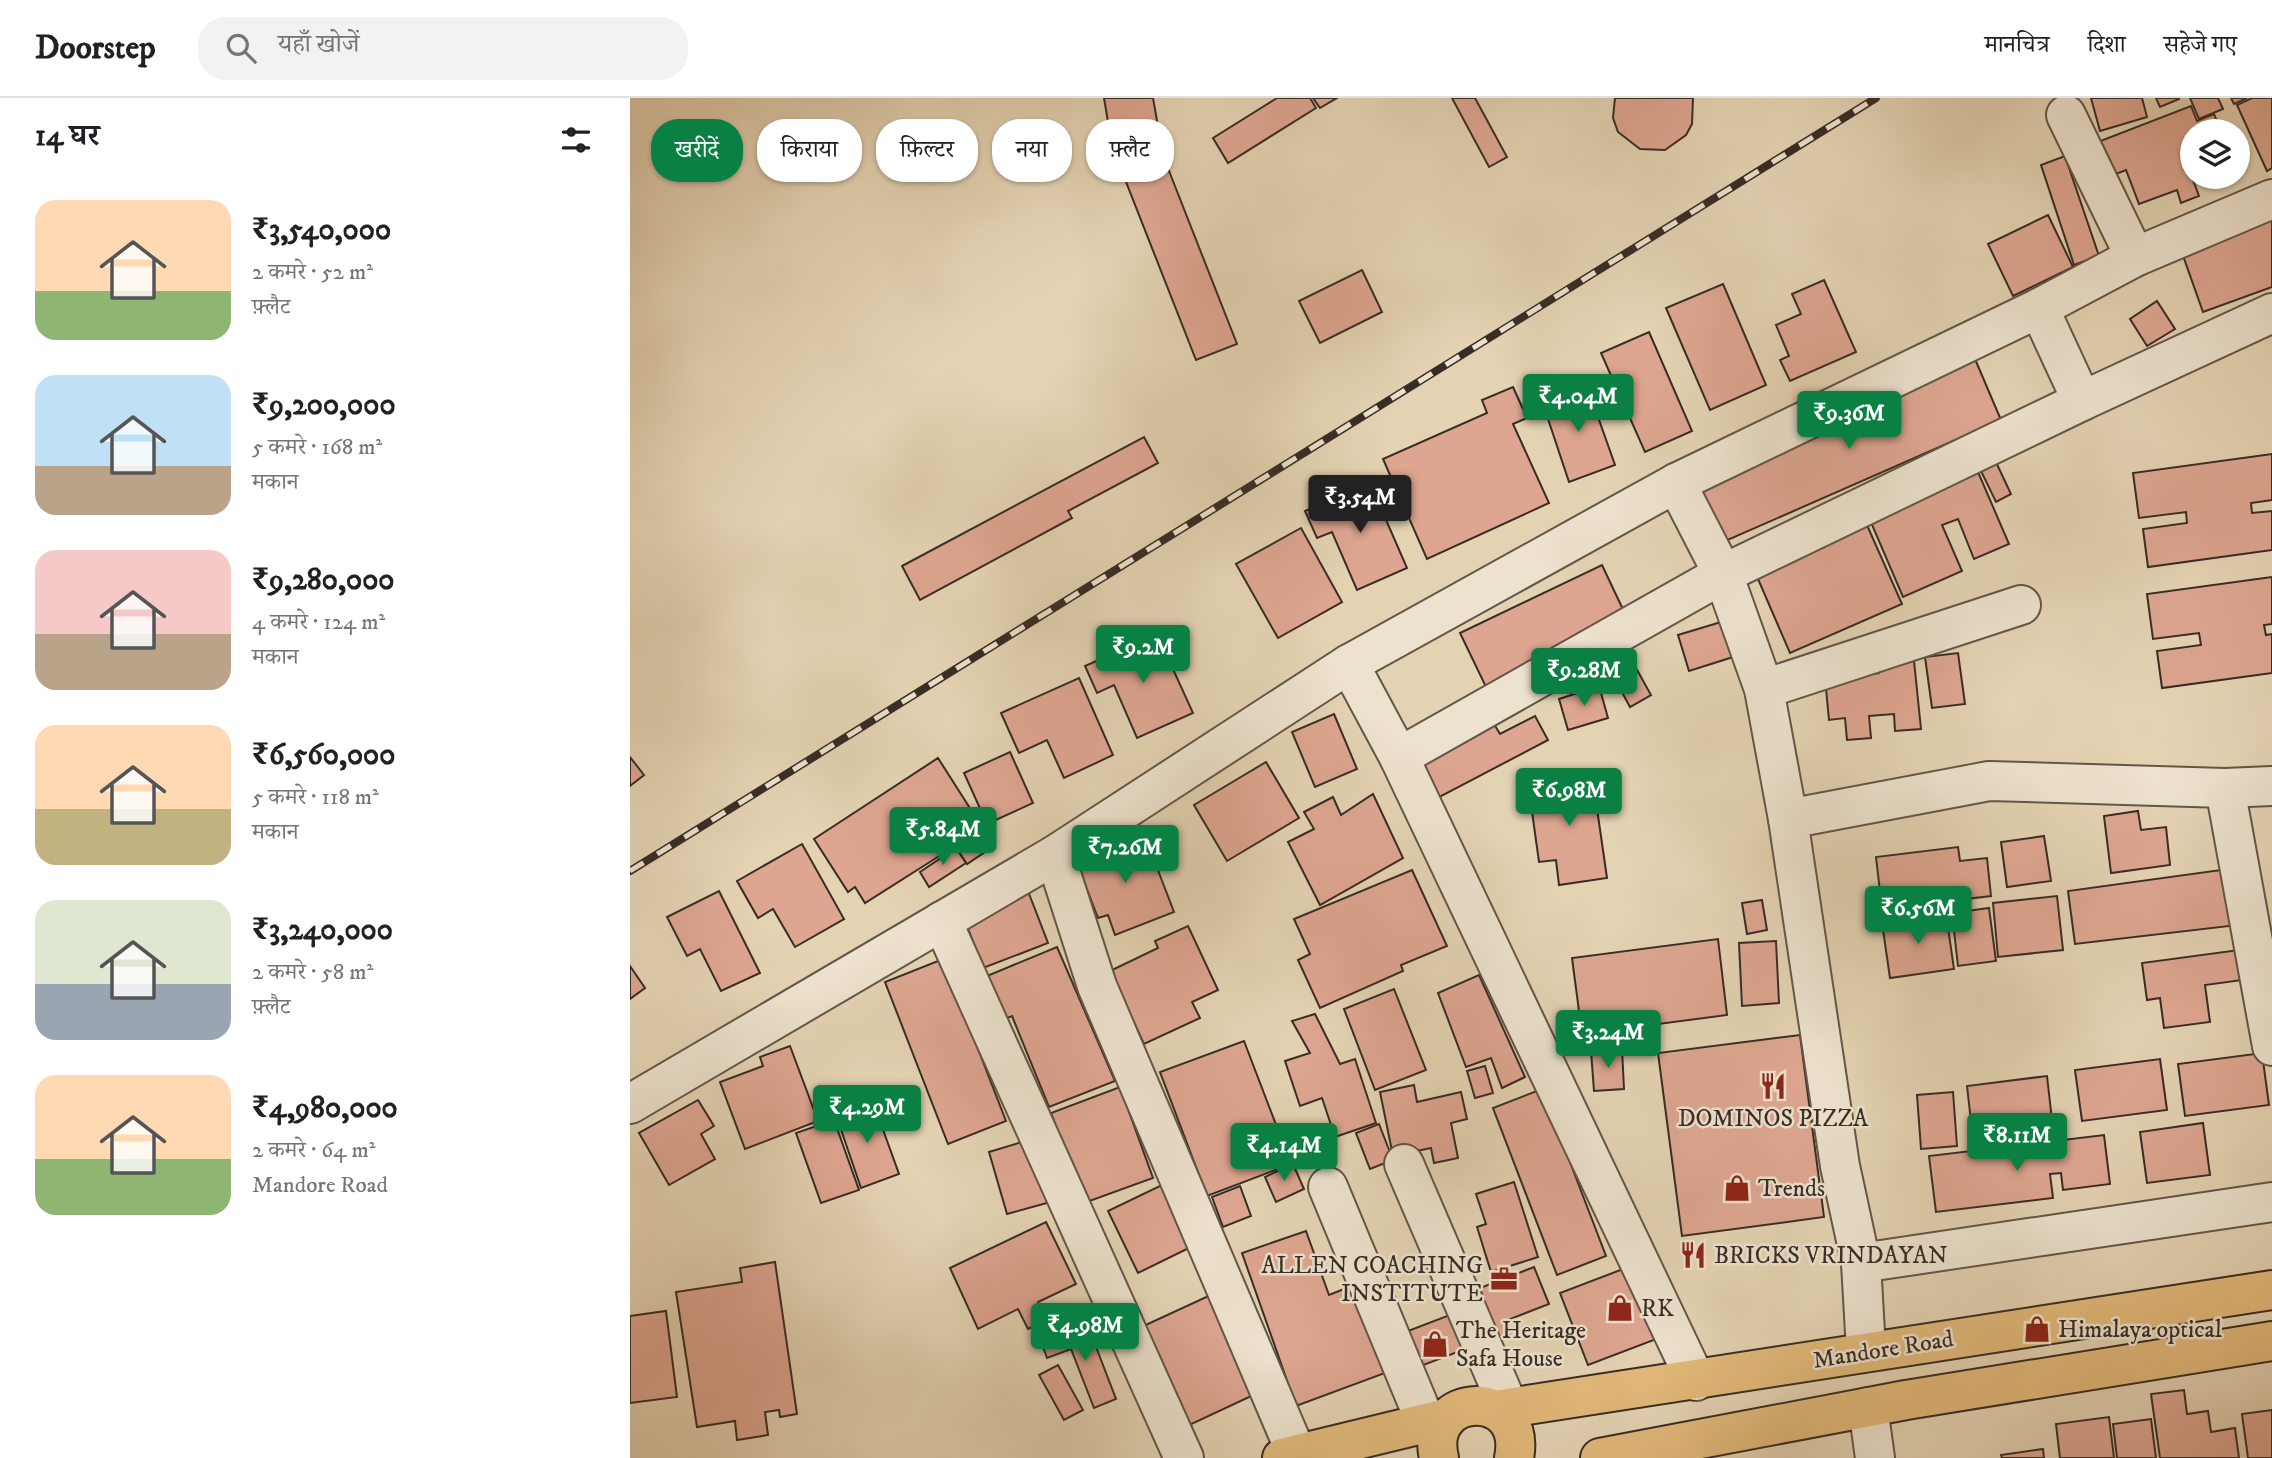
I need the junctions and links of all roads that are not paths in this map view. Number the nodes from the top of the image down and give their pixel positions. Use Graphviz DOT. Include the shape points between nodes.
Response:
graph roads {
  1 [pos="2066,115"];
  2 [pos="2272,200"];
  3 [pos="2135,257"];
  4 [pos="2039,308"];
  5 [pos="2272,313"];
  6 [pos="2082,401"];
  7 [pos="1676,484"];
  8 [pos="1723,574"];
  9 [pos="2021,605"];
  10 [pos="1349,664"];
  11 [pos="1764,689"];
  12 [pos="1399,757"];
  13 [pos="2272,786"];
  14 [pos="2225,788"];
  15 [pos="1788,819"];
  16 [pos="1055,855"];
  17 [pos="942,921"];
  18 [pos="2272,1046"];
  19 [pos="630,1104"];
  20 [pos="1404,1164"];
  21 [pos="1328,1187"];
  22 [pos="2272,1202"];
  23 [pos="1861,1263"];
  24 [pos="2272,1290"];
  25 [pos="2272,1340"];
  26 [pos="1866,1350"];
  27 [pos="1696,1381"];
  28 [pos="1868,1407"];
  29 [pos="1502,1408"];
  30 [pos="1437,1433"];
  31 [pos="1290,1456"];
  32 [pos="1184,1458"];
  33 [pos="1514,1458"];
  34 [pos="1600,1458"];
  35 [pos="1875,1458"];
  1 -- 3 [label="street"];
  2 -- 3 [label="street"];
  3 -- 4 [label="street"];
  4 -- 6 [label="street"];
  4 -- 7 [label="street"];
  5 -- 6 [label="street"];
  6 -- 8 [label="street"];
  7 -- 8 [label="street"];
  7 -- 10 [label="street"];
  8 -- 11 [label="street"];
  8 -- 12 [label="street"];
  9 -- 11 [label="street"];
  10 -- 12 [label="street"];
  10 -- 16 [label="street"];
  11 -- 15 [label="street"];
  12 -- 27 [label="street"];
  13 -- 14 [label="street"];
  14 -- 15 [label="street" via="1989,781"];
  14 -- 18 [label="street"];
  15 -- 23 [label="street" via="1840,1166"];
  16 -- 17 [label="street"];
  16 -- 31 [label="street" via="1097,986"];
  17 -- 19 [label="street"];
  17 -- 32 [label="street"];
  20 -- 29 [label="street"];
  21 -- 30 [label="street"];
  22 -- 23 [label="street"];
  23 -- 26 [label="street"];
  24 -- 26 [label="highway, Mandore Road"];
  25 -- 28 [label="highway"];
  26 -- 27 [label="highway, Mandore Road"];
  27 -- 29 [label="highway, Mandore Road"];
  28 -- 34 [label="highway"];
  28 -- 35 [label="street"];
  29 -- 30 [label="highway, Mandore Road" via="1474,1405 1455,1411"];
  29 -- 33 [label="highway" via="1513,1430"];
  30 -- 31 [label="highway"];
}
